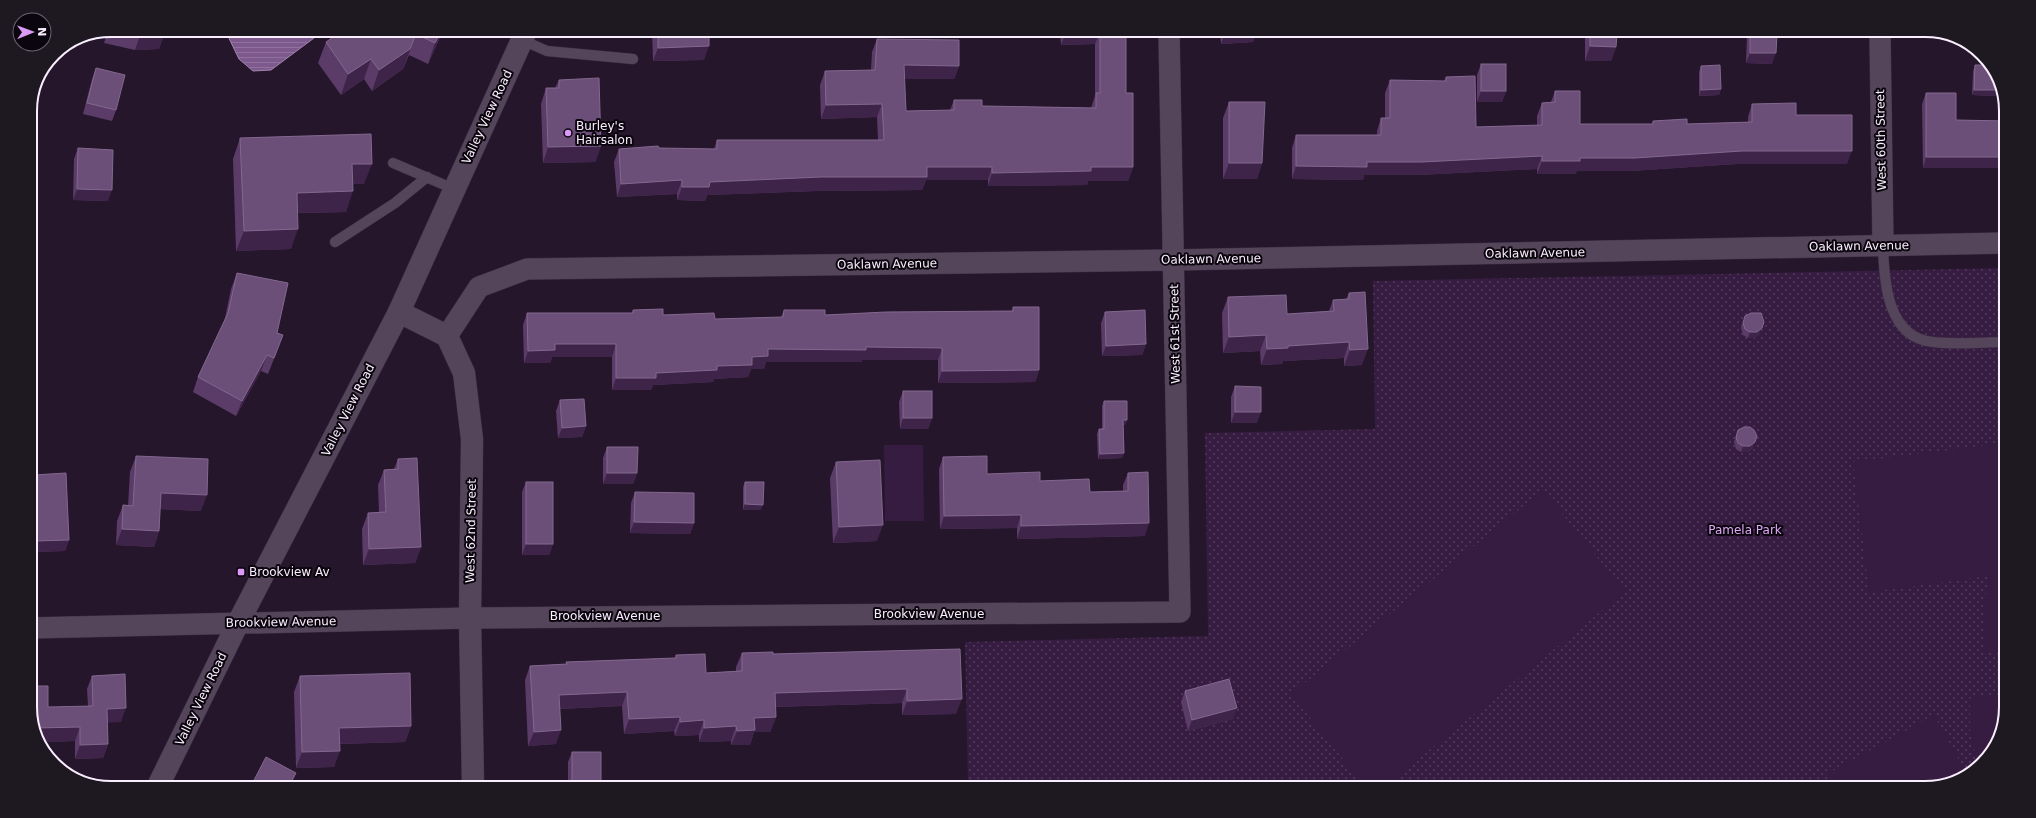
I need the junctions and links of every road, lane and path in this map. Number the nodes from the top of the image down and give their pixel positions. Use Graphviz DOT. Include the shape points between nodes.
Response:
graph roads {
  1 [pos="524,37"];
  2 [pos="526,37"];
  3 [pos="1169,37"];
  4 [pos="1880,37"];
  5 [pos="633,59"];
  6 [pos="393,163"];
  7 [pos="426,177"];
  8 [pos="454,189"];
  9 [pos="334,242"];
  10 [pos="1999,243"];
  11 [pos="1883,246"];
  12 [pos="1174,260"];
  13 [pos="399,312"];
  14 [pos="447,336"];
  15 [pos="1999,342"];
  16 [pos="1180,612"];
  17 [pos="470,618"];
  18 [pos="238,623"];
  19 [pos="37,628"];
  20 [pos="160,781"];
  21 [pos="473,781"];
  1 -- 8 [label="street, Valley View Road"];
  2 -- 5 [label="lane" via="547,51"];
  3 -- 12 [label="street, West 61st Street"];
  4 -- 11 [label="street, West 60th Street"];
  6 -- 7 [label="lane"];
  7 -- 8 [label="lane"];
  7 -- 9 [label="lane" via="395,203"];
  8 -- 13 [label="street, Valley View Road"];
  10 -- 11 [label="street, Oaklawn Avenue"];
  11 -- 12 [label="street, Oaklawn Avenue"];
  11 -- 15 [label="lane" via="1884,280 1891,304 1898,322 1911,335 1932,342"];
  12 -- 14 [label="street, Oaklawn Avenue" via="527,269 479,287"];
  12 -- 16 [label="street, West 61st Street"];
  13 -- 14 [label="street"];
  13 -- 18 [label="street, Valley View Road"];
  14 -- 17 [label="street, West 62nd Street" via="464,373 472,439"];
  16 -- 17 [label="street, Brookview Avenue"];
  17 -- 18 [label="street, Brookview Avenue"];
  17 -- 21 [label="street, West 62nd Street"];
  18 -- 19 [label="street, Brookview Avenue"];
  18 -- 20 [label="street, Valley View Road"];
}
